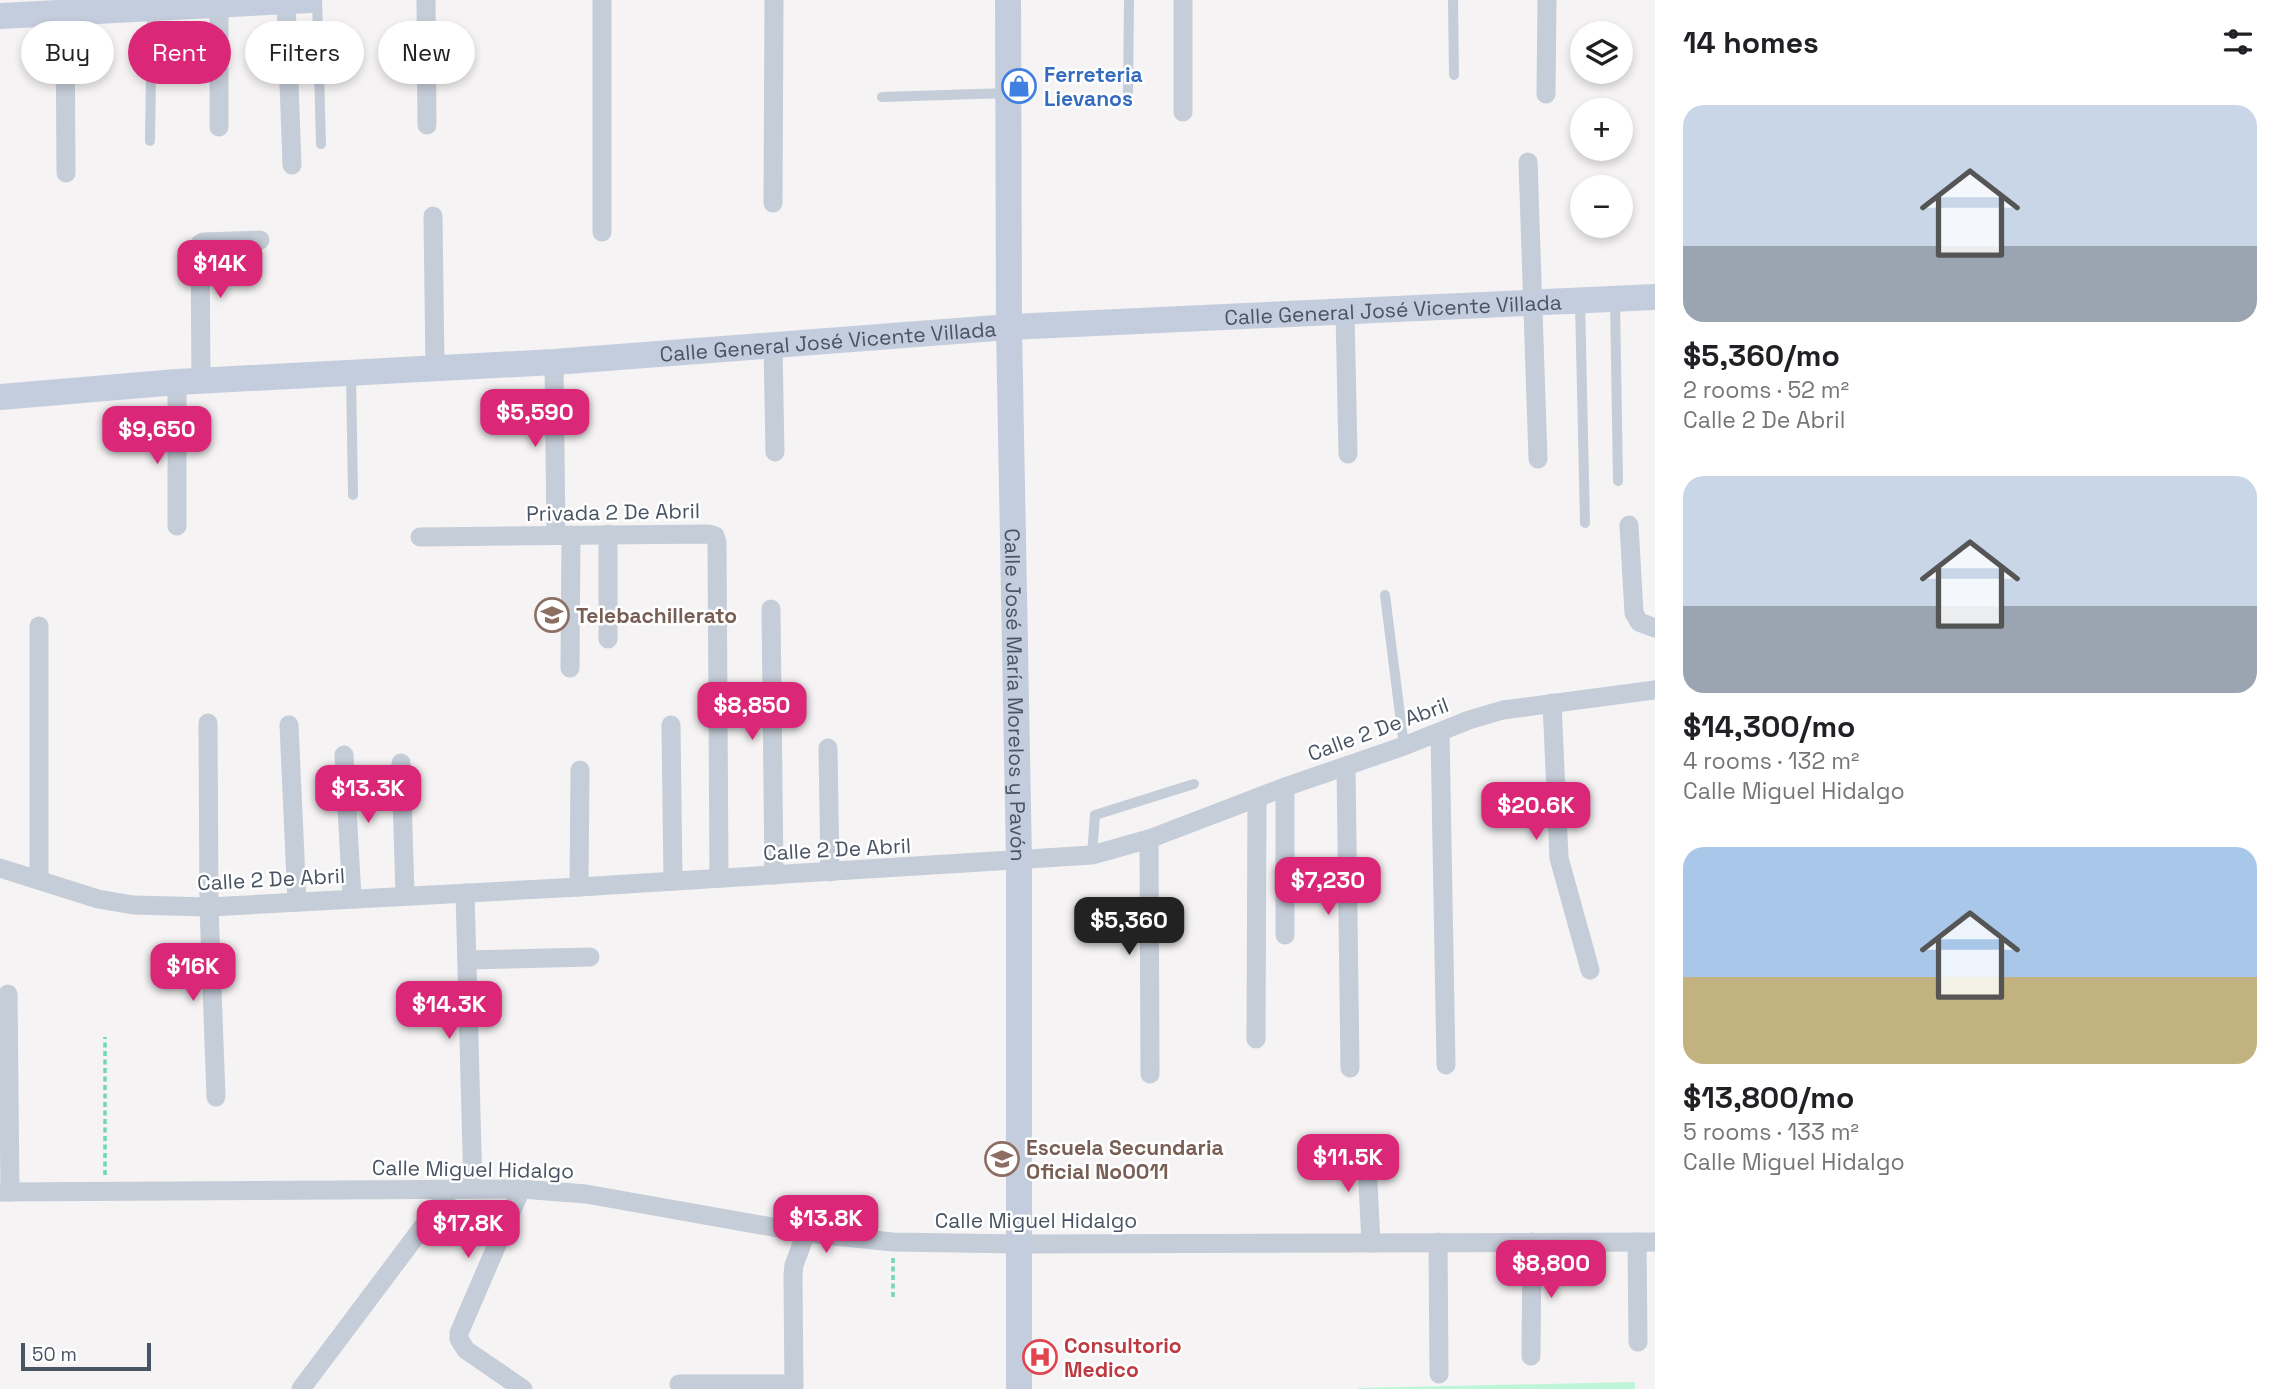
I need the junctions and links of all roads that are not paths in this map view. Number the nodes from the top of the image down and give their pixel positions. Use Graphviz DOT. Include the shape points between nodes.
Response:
graph roads {
  1 [pos="317,0"];
  2 [pos="426,0"];
  3 [pos="602,0"];
  4 [pos="774,0"];
  5 [pos="1008,0"];
  6 [pos="1129,0"];
  7 [pos="1183,0"];
  8 [pos="1453,0"];
  9 [pos="1547,0"];
  10 [pos="297,1"];
  11 [pos="219,5"];
  12 [pos="152,8"];
  13 [pos="65,13"];
  14 [pos="0,16"];
  15 [pos="1454,75"];
  16 [pos="1128,92"];
  17 [pos="1009,93"];
  18 [pos="1546,94"];
  19 [pos="882,96"];
  20 [pos="1183,112"];
  21 [pos="427,125"];
  22 [pos="219,127"];
  23 [pos="150,141"];
  24 [pos="321,144"];
  25 [pos="1528,162"];
  26 [pos="292,165"];
  27 [pos="66,173"];
  28 [pos="773,203"];
  29 [pos="433,216"];
  30 [pos="602,232"];
  31 [pos="260,240"];
  32 [pos="1655,298"];
  33 [pos="1615,299"];
  34 [pos="1580,301"];
  35 [pos="1533,303"];
  36 [pos="1345,312"];
  37 [pos="1009,327"];
  38 [pos="773,347"];
  39 [pos="554,362"];
  40 [pos="435,368"];
  41 [pos="351,372"];
  42 [pos="189,381"];
  43 [pos="0,397"];
  44 [pos="775,452"];
  45 [pos="1348,454"];
  46 [pos="1538,459"];
  47 [pos="1618,481"];
  48 [pos="353,495"];
  49 [pos="1585,523"];
  50 [pos="1629,525"];
  51 [pos="177,526"];
  52 [pos="608,534"];
  53 [pos="564,535"];
  54 [pos="420,537"];
  55 [pos="1385,595"];
  56 [pos="771,608"];
  57 [pos="39,626"];
  58 [pos="1655,628"];
  59 [pos="608,639"];
  60 [pos="570,668"];
  61 [pos="1655,690"];
  62 [pos="1552,703"];
  63 [pos="208,723"];
  64 [pos="289,724"];
  65 [pos="671,724"];
  66 [pos="1440,732"];
  67 [pos="1404,746"];
  68 [pos="828,748"];
  69 [pos="344,755"];
  70 [pos="401,763"];
  71 [pos="1346,766"];
  72 [pos="580,770"];
  73 [pos="1194,784"];
  74 [pos="1285,788"];
  75 [pos="1257,799"];
  76 [pos="1149,839"];
  77 [pos="1092,855"];
  78 [pos="1019,861"];
  79 [pos="0,868"];
  80 [pos="831,872"];
  81 [pos="774,875"];
  82 [pos="719,878"];
  83 [pos="39,880"];
  84 [pos="673,881"];
  85 [pos="579,887"];
  86 [pos="465,893"];
  87 [pos="405,895"];
  88 [pos="352,898"];
  89 [pos="297,902"];
  90 [pos="209,907"];
  91 [pos="1285,934"];
  92 [pos="590,957"];
  93 [pos="467,960"];
  94 [pos="1590,970"];
  95 [pos="8,994"];
  96 [pos="1255,1039"];
  97 [pos="1446,1065"];
  98 [pos="1350,1068"];
  99 [pos="1150,1074"];
  100 [pos="216,1097"];
  101 [pos="1366,1144"];
  102 [pos="452,1188"];
  103 [pos="472,1188"];
  104 [pos="521,1189"];
  105 [pos="5,1192"];
  106 [pos="806,1233"];
  107 [pos="1371,1242"];
  108 [pos="1438,1242"];
  109 [pos="1532,1242"];
  110 [pos="1646,1242"];
  111 [pos="1019,1244"];
  112 [pos="1638,1342"];
  113 [pos="1531,1356"];
  114 [pos="1439,1374"];
  115 [pos="690,1386"];
  116 [pos="794,1387"];
  117 [pos="301,1389"];
  118 [pos="523,1389"];
  119 [pos="1019,1389"];
  1 -- 24 [label="lane"];
  2 -- 21 [label="street"];
  3 -- 30 [label="street"];
  4 -- 28 [label="street"];
  5 -- 17 [label="main road, Calle José María Morelos y Pavón"];
  6 -- 16 [label="lane"];
  7 -- 20 [label="street"];
  8 -- 15 [label="lane"];
  9 -- 18 [label="street"];
  10 -- 11 [label="main road"];
  10 -- 26 [label="street"];
  11 -- 12 [label="main road"];
  11 -- 22 [label="street"];
  12 -- 13 [label="main road"];
  12 -- 23 [label="lane"];
  13 -- 14 [label="main road"];
  13 -- 27 [label="street"];
  17 -- 19 [label="lane"];
  17 -- 37 [label="main road, Calle José María Morelos y Pavón"];
  25 -- 35 [label="street"];
  29 -- 40 [label="street"];
  31 -- 42 [label="street" via="200,244"];
  32 -- 33 [label="main road, Calle General José Vicente Villada"];
  33 -- 34 [label="main road, Calle General José Vicente Villada"];
  33 -- 47 [label="lane"];
  34 -- 35 [label="main road, Calle General José Vicente Villada"];
  34 -- 49 [label="lane"];
  35 -- 36 [label="main road, Calle General José Vicente Villada"];
  35 -- 46 [label="street"];
  36 -- 37 [label="main road, Calle General José Vicente Villada"];
  36 -- 45 [label="street"];
  37 -- 38 [label="main road, Calle General José Vicente Villada"];
  37 -- 78 [label="main road, Calle José María Morelos y Pavón"];
  38 -- 39 [label="main road, Calle General José Vicente Villada"];
  38 -- 44 [label="street"];
  39 -- 40 [label="main road, Calle General José Vicente Villada"];
  39 -- 53 [label="street"];
  40 -- 41 [label="main road, Calle General José Vicente Villada"];
  41 -- 42 [label="main road, Calle General José Vicente Villada"];
  41 -- 48 [label="lane"];
  42 -- 43 [label="main road, Calle General José Vicente Villada"];
  42 -- 51 [label="street"];
  50 -- 58 [label="street" via="1633,613 1639,622"];
  52 -- 53 [label="street, Privada 2 De Abril"];
  52 -- 59 [label="street"];
  52 -- 82 [label="street, Privada 2 De Abril" via="708,534 717,538"];
  53 -- 54 [label="street, Privada 2 De Abril"];
  53 -- 60 [label="street"];
  55 -- 67 [label="lane"];
  56 -- 81 [label="street"];
  57 -- 83 [label="street"];
  61 -- 62 [label="street, Calle 2 De Abril"];
  62 -- 66 [label="street, Calle 2 De Abril" via="1503,710"];
  62 -- 94 [label="street" via="1559,858"];
  63 -- 90 [label="street"];
  64 -- 89 [label="street"];
  65 -- 84 [label="street"];
  66 -- 67 [label="street, Calle 2 De Abril"];
  66 -- 97 [label="street"];
  67 -- 71 [label="street, Calle 2 De Abril"];
  68 -- 80 [label="street"];
  69 -- 88 [label="street"];
  70 -- 87 [label="street"];
  71 -- 74 [label="street, Calle 2 De Abril"];
  71 -- 98 [label="street"];
  72 -- 85 [label="street"];
  73 -- 77 [label="lane" via="1098,813"];
  74 -- 75 [label="street, Calle 2 De Abril"];
  74 -- 91 [label="street"];
  75 -- 76 [label="street, Calle 2 De Abril"];
  75 -- 96 [label="street"];
  76 -- 77 [label="street, Calle 2 De Abril"];
  76 -- 99 [label="street"];
  77 -- 78 [label="street, Calle 2 De Abril"];
  78 -- 80 [label="street, Calle 2 De Abril"];
  78 -- 111 [label="main road, Calle José María Morelos y Pavón"];
  79 -- 83 [label="street, Calle 2 De Abril"];
  80 -- 81 [label="street, Calle 2 De Abril"];
  81 -- 82 [label="street, Calle 2 De Abril"];
  82 -- 84 [label="street, Calle 2 De Abril"];
  83 -- 90 [label="street, Calle 2 De Abril" via="133,905"];
  84 -- 85 [label="street, Calle 2 De Abril"];
  85 -- 86 [label="street, Calle 2 De Abril"];
  86 -- 87 [label="street, Calle 2 De Abril"];
  86 -- 93 [label="street"];
  87 -- 88 [label="street, Calle 2 De Abril"];
  88 -- 89 [label="street, Calle 2 De Abril"];
  89 -- 90 [label="street, Calle 2 De Abril"];
  90 -- 100 [label="street"];
  92 -- 93 [label="street"];
  93 -- 103 [label="street"];
  95 -- 105 [label="street"];
  101 -- 107 [label="street"];
  102 -- 103 [label="street, Calle Miguel Hidalgo"];
  102 -- 105 [label="street, Calle Miguel Hidalgo"];
  102 -- 117 [label="street"];
  103 -- 104 [label="street, Calle Miguel Hidalgo"];
  104 -- 106 [label="street, Calle Miguel Hidalgo" via="586,1194"];
  104 -- 118 [label="street" via="459,1333 466,1350"];
  106 -- 111 [label="street, Calle Miguel Hidalgo" via="893,1242"];
  106 -- 116 [label="street" via="793,1276"];
  107 -- 108 [label="street, Calle Miguel Hidalgo"];
  107 -- 111 [label="street, Calle Miguel Hidalgo"];
  108 -- 109 [label="street, Calle Miguel Hidalgo"];
  108 -- 114 [label="street"];
  109 -- 110 [label="street, Calle Miguel Hidalgo"];
  109 -- 113 [label="street"];
  110 -- 112 [label="street"];
  111 -- 119 [label="main road, Calle José María Morelos y Pavón"];
  115 -- 116 [label="street"];
}
